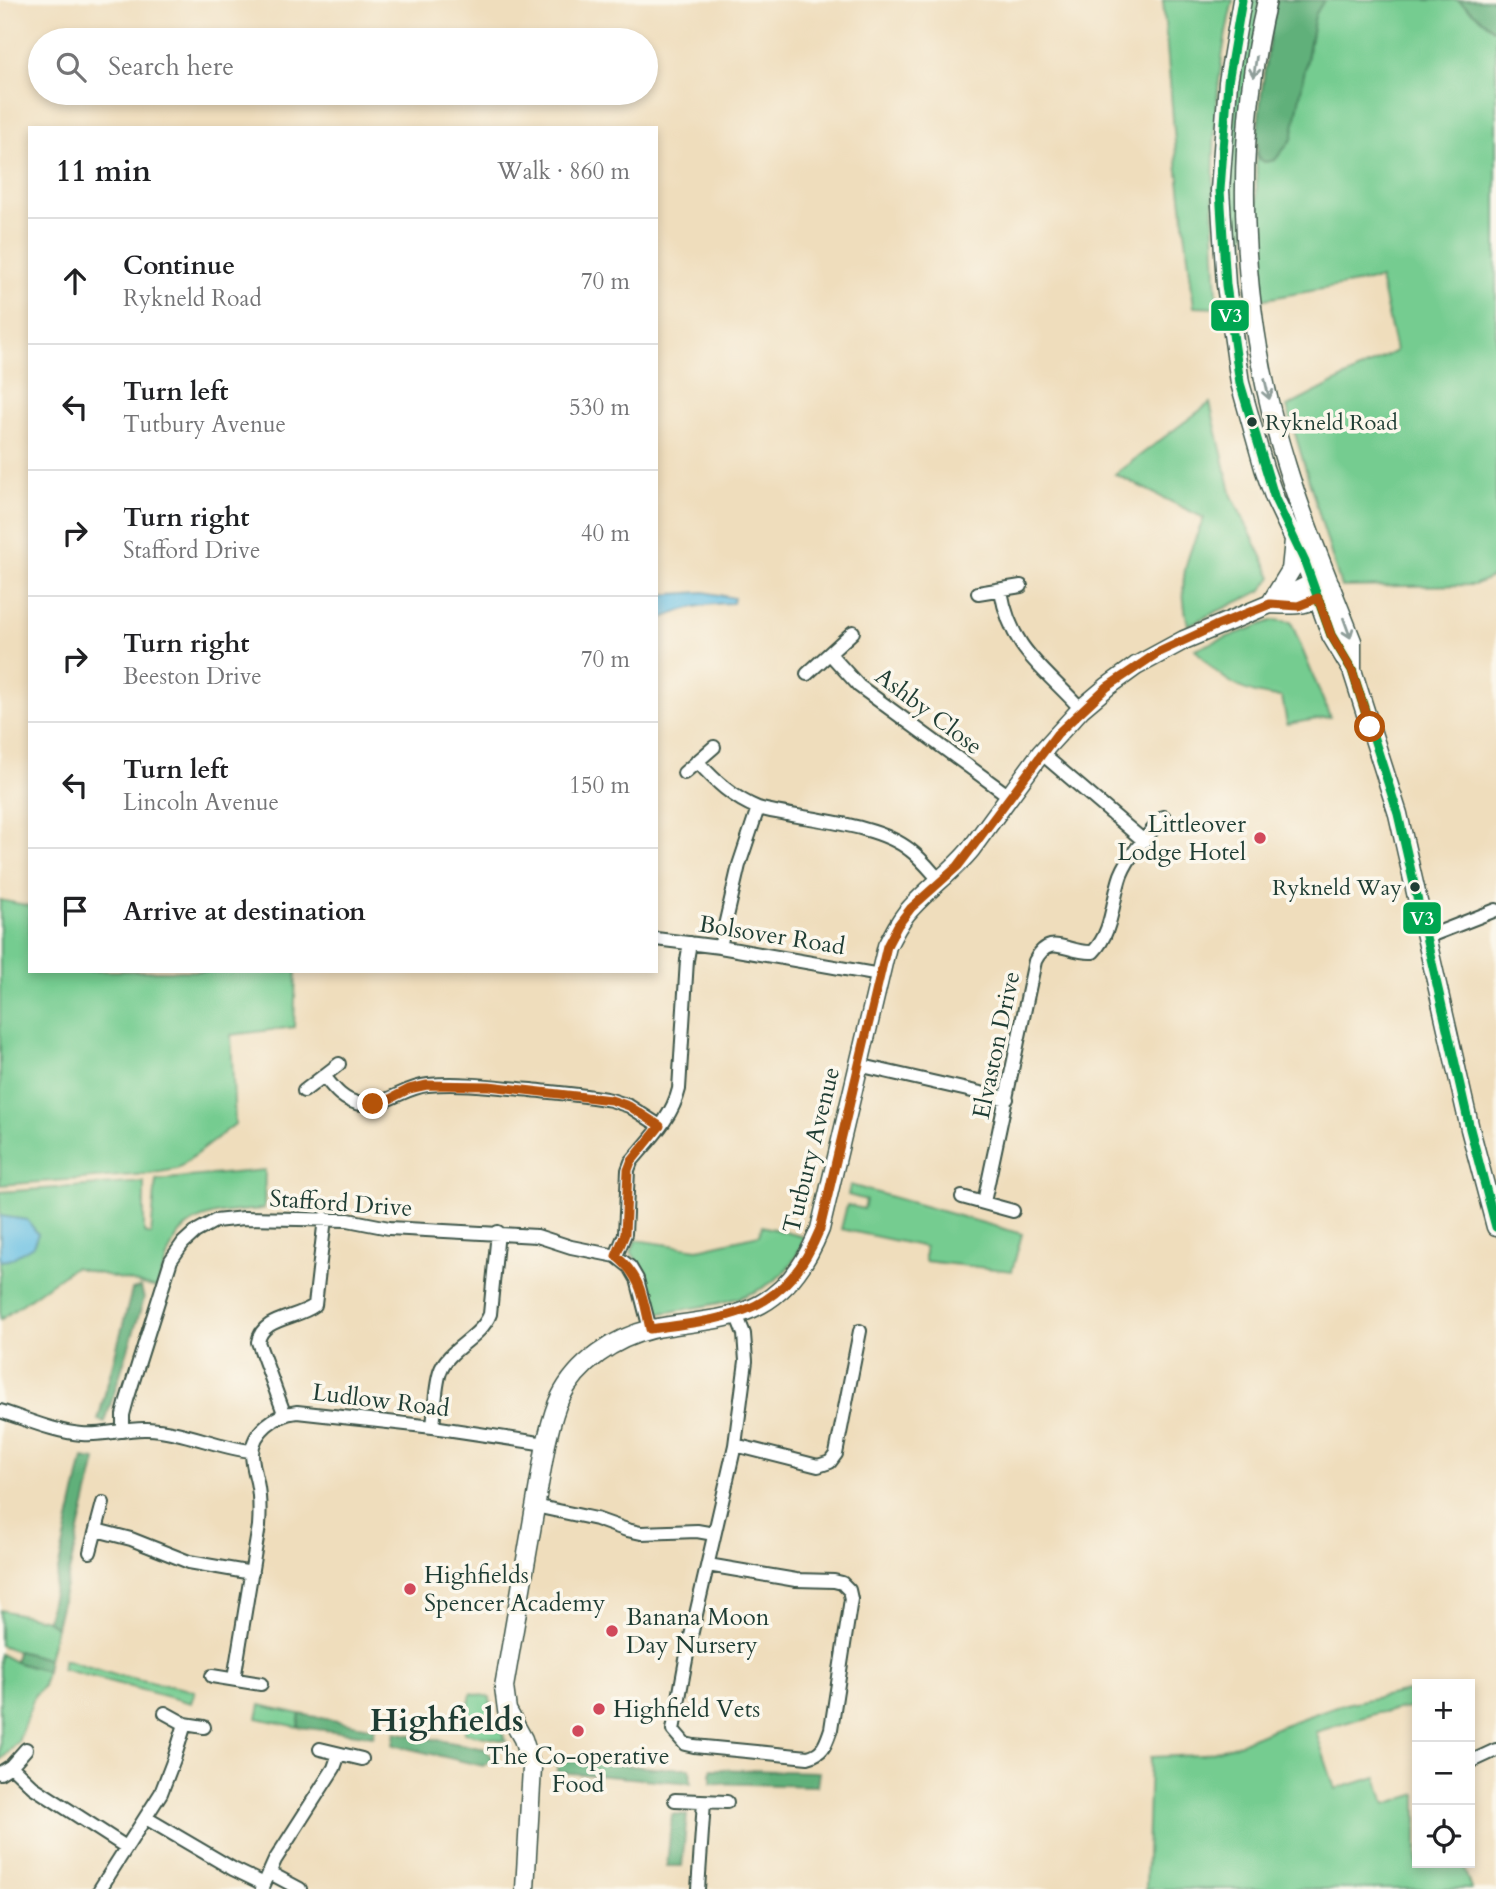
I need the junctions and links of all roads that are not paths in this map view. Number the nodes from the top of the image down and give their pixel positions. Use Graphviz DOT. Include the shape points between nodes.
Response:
graph roads {
  1 [pos="1242,0"];
  2 [pos="1267,0"];
  3 [pos="1294,540"];
  4 [pos="1021,586"];
  5 [pos="1321,589"];
  6 [pos="1001,591"];
  7 [pos="978,593"];
  8 [pos="1270,604"];
  9 [pos="853,632"];
  10 [pos="830,654"];
  11 [pos="807,674"];
  12 [pos="1081,709"];
  13 [pos="714,747"];
  14 [pos="1041,753"];
  15 [pos="697,761"];
  16 [pos="684,773"];
  17 [pos="1009,796"];
  18 [pos="758,808"];
  19 [pos="1164,817"];
  20 [pos="1144,841"];
  21 [pos="941,882"];
  22 [pos="1496,910"];
  23 [pos="1427,937"];
  24 [pos="658,939"];
  25 [pos="690,943"];
  26 [pos="720,947"];
  27 [pos="880,975"];
  28 [pos="339,1064"];
  29 [pos="858,1065"];
  30 [pos="324,1076"];
  31 [pos="304,1091"];
  32 [pos="1007,1098"];
  33 [pos="660,1126"];
  34 [pos="962,1197"];
  35 [pos="984,1202"];
  36 [pos="1013,1212"];
  37 [pos="325,1218"];
  38 [pos="1496,1227"];
  39 [pos="498,1232"];
  40 [pos="616,1256"];
  41 [pos="736,1314"];
  42 [pos="650,1329"];
  43 [pos="860,1331"];
  44 [pos="0,1410"];
  45 [pos="284,1413"];
  46 [pos="433,1427"];
  47 [pos="123,1431"];
  48 [pos="545,1444"];
  49 [pos="735,1445"];
  50 [pos="251,1451"];
  51 [pos="103,1503"];
  52 [pos="535,1506"];
  53 [pos="96,1530"];
  54 [pos="714,1534"];
  55 [pos="90,1552"];
  56 [pos="708,1565"];
  57 [pos="252,1573"];
  58 [pos="212,1676"];
  59 [pos="234,1679"];
  60 [pos="261,1684"];
  61 [pos="165,1713"];
  62 [pos="185,1724"];
  63 [pos="204,1727"];
  64 [pos="26,1749"];
  65 [pos="320,1749"];
  66 [pos="1496,1750"];
  67 [pos="339,1754"];
  68 [pos="362,1759"];
  69 [pos="1475,1760"];
  70 [pos="5,1770"];
  71 [pos="675,1800"];
  72 [pos="704,1802"];
  73 [pos="727,1802"];
  74 [pos="146,1818"];
  75 [pos="126,1847"];
  76 [pos="265,1882"];
  77 [pos="100,1889"];
  78 [pos="300,1889"];
  79 [pos="525,1889"];
  80 [pos="698,1889"];
  1 -- 3 [label="street" via="1223,135 1220,190 1226,285 1248,412 1264,468"];
  2 -- 5 [label="street, one-way" via="1247,140 1250,279 1275,426"];
  3 -- 5 [label="street"];
  3 -- 8 [label="street" via="1291,570"];
  4 -- 6 [label="street"];
  5 -- 8 [label="street, Tutbury Avenue" via="1298,606"];
  5 -- 23 [label="street" via="1331,635 1352,670 1398,814"];
  6 -- 7 [label="street"];
  6 -- 12 [label="street" via="1005,616 1026,653"];
  8 -- 12 [label="street, Tutbury Avenue" via="1159,652"];
  9 -- 10 [label="street"];
  10 -- 11 [label="street"];
  10 -- 17 [label="street, Ashby Close" via="859,686"];
  12 -- 14 [label="street, Tutbury Avenue"];
  13 -- 15 [label="street"];
  14 -- 17 [label="street, Tutbury Avenue"];
  14 -- 20 [label="street"];
  15 -- 16 [label="street"];
  15 -- 18 [label="street" via="725,789"];
  17 -- 21 [label="street, Tutbury Avenue"];
  18 -- 21 [label="street" via="886,836 910,849"];
  18 -- 26 [label="street"];
  19 -- 20 [label="street, Elvaston Drive"];
  20 -- 32 [label="street, Elvaston Drive" via="1122,872 1097,948 1083,953 1049,945 1041,949"];
  21 -- 27 [label="street, Tutbury Avenue" via="898,925"];
  22 -- 23 [label="street"];
  23 -- 38 [label="street"];
  24 -- 25 [label="street, Bolsover Road"];
  25 -- 26 [label="street, Bolsover Road"];
  25 -- 33 [label="street" via="679,1089"];
  26 -- 27 [label="street, Bolsover Road"];
  27 -- 29 [label="street, Tutbury Avenue"];
  28 -- 30 [label="street"];
  29 -- 32 [label="street"];
  29 -- 41 [label="street, Tutbury Avenue" via="813,1247 780,1291"];
  30 -- 31 [label="street"];
  30 -- 33 [label="street" via="345,1098 359,1104 386,1101 427,1085 489,1086 611,1100"];
  32 -- 35 [label="street, Elvaston Drive"];
  33 -- 40 [label="street" via="628,1170 625,1234"];
  34 -- 35 [label="street"];
  35 -- 36 [label="street"];
  37 -- 39 [label="street, Stafford Drive" via="389,1228"];
  37 -- 45 [label="street" via="315,1305 260,1332 258,1342"];
  37 -- 47 [label="street, Stafford Drive" via="215,1221 183,1243 171,1260 161,1290 123,1415"];
  39 -- 40 [label="street, Stafford Drive" via="537,1236"];
  39 -- 46 [label="street" via="490,1314 486,1324 440,1371"];
  40 -- 42 [label="street" via="637,1279"];
  41 -- 42 [label="street, Tutbury Avenue"];
  41 -- 49 [label="street" via="744,1335 746,1362"];
  42 -- 48 [label="street, Tutbury Avenue" via="590,1358 560,1398"];
  43 -- 49 [label="street" via="836,1454 830,1462 818,1466"];
  44 -- 47 [label="street" via="67,1432"];
  45 -- 46 [label="street, Ludlow Road"];
  45 -- 50 [label="street, Ludlow Road" via="267,1424"];
  46 -- 48 [label="street, Ludlow Road"];
  47 -- 50 [label="street" via="167,1432"];
  48 -- 52 [label="street, Tutbury Avenue"];
  49 -- 54 [label="street"];
  50 -- 57 [label="street" via="260,1504"];
  51 -- 53 [label="street"];
  52 -- 54 [label="street" via="596,1518 627,1530"];
  52 -- 79 [label="street, Tutbury Avenue" via="504,1687 507,1710 532,1768"];
  53 -- 55 [label="street"];
  53 -- 57 [label="street" via="190,1562"];
  54 -- 56 [label="street"];
  56 -- 56 [label="street" via="673,1731 685,1744 818,1755 831,1729 849,1590 834,1581 796,1580"];
  57 -- 59 [label="street"];
  58 -- 59 [label="street"];
  59 -- 60 [label="street"];
  61 -- 62 [label="street"];
  62 -- 63 [label="street"];
  62 -- 74 [label="street" via="161,1793"];
  64 -- 70 [label="street"];
  65 -- 67 [label="street"];
  66 -- 69 [label="street"];
  67 -- 68 [label="street"];
  67 -- 76 [label="street"];
  70 -- 75 [label="street"];
  71 -- 72 [label="street"];
  72 -- 73 [label="street"];
  72 -- 80 [label="street"];
  74 -- 75 [label="street"];
  74 -- 76 [label="street" via="233,1869"];
  75 -- 77 [label="street"];
  76 -- 78 [label="street"];
}
